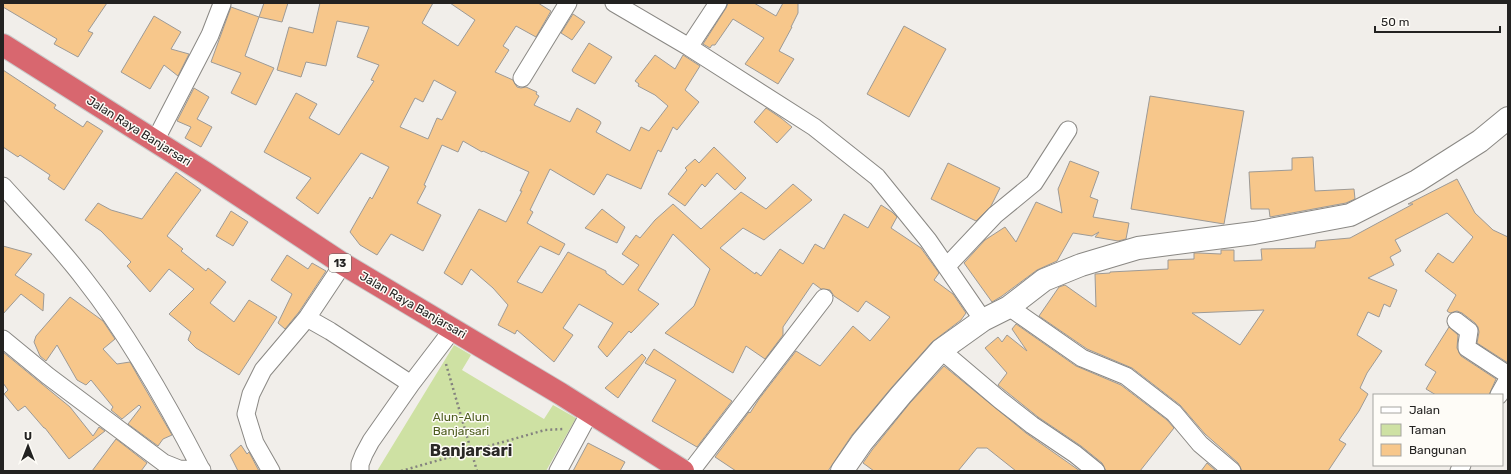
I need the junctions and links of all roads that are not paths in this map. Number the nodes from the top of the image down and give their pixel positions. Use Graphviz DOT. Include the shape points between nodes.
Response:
graph roads {
  1 [pos="568,3"];
  2 [pos="614,3"];
  3 [pos="718,3"];
  4 [pos="222,4"];
  5 [pos="3,45"];
  6 [pos="689,48"];
  7 [pos="522,78"];
  8 [pos="1508,118"];
  9 [pos="1068,130"];
  10 [pos="155,141"];
  11 [pos="3,186"];
  12 [pos="343,264"];
  13 [pos="947,266"];
  14 [pos="824,298"];
  15 [pos="1010,307"];
  16 [pos="307,318"];
  17 [pos="983,320"];
  18 [pos="1456,321"];
  19 [pos="447,337"];
  20 [pos="3,339"];
  21 [pos="941,350"];
  22 [pos="1508,375"];
  23 [pos="1508,379"];
  24 [pos="411,384"];
  25 [pos="1500,394"];
  26 [pos="585,421"];
  27 [pos="358,469"];
  28 [pos="202,471"];
  29 [pos="271,471"];
  30 [pos="558,471"];
  31 [pos="683,471"];
  32 [pos="691,471"];
  33 [pos="842,471"];
  34 [pos="1096,471"];
  35 [pos="1232,471"];
  1 -- 7 [label="street"];
  2 -- 6 [label="street"];
  3 -- 6 [label="street"];
  4 -- 10 [label="street" via="210,35"];
  5 -- 10 [label="highway, Jalan Raya Banjarsari / 13"];
  6 -- 13 [label="street" via="814,127 877,177"];
  8 -- 15 [label="street" via="1480,141 1417,181 1350,215 1254,233 1138,248 1081,265 1044,280"];
  9 -- 13 [label="street" via="1034,182 995,215"];
  10 -- 12 [label="highway, Jalan Raya Banjarsari / 13"];
  11 -- 28 [label="street" via="86,280 114,320 178,424"];
  12 -- 16 [label="street"];
  12 -- 19 [label="highway, Jalan Raya Banjarsari / 13"];
  13 -- 17 [label="street"];
  14 -- 32 [label="street"];
  15 -- 17 [label="street"];
  15 -- 35 [label="street" via="1082,358 1126,376 1174,413 1200,444"];
  16 -- 24 [label="street"];
  16 -- 29 [label="street" via="263,370 251,394 246,414 255,443"];
  17 -- 21 [label="street"];
  18 -- 22 [label="street" via="1469,331 1467,348"];
  19 -- 24 [label="street"];
  19 -- 26 [label="highway, Jalan Raya Banjarsari / 13"];
  20 -- 28 [label="street" via="164,463 178,469"];
  21 -- 33 [label="street" via="862,442"];
  21 -- 34 [label="street" via="1032,425"];
  23 -- 25 [label="street"];
  24 -- 27 [label="street" via="371,441"];
  26 -- 30 [label="street"];
  26 -- 31 [label="highway, Jalan Raya Banjarsari / 13"];
}
